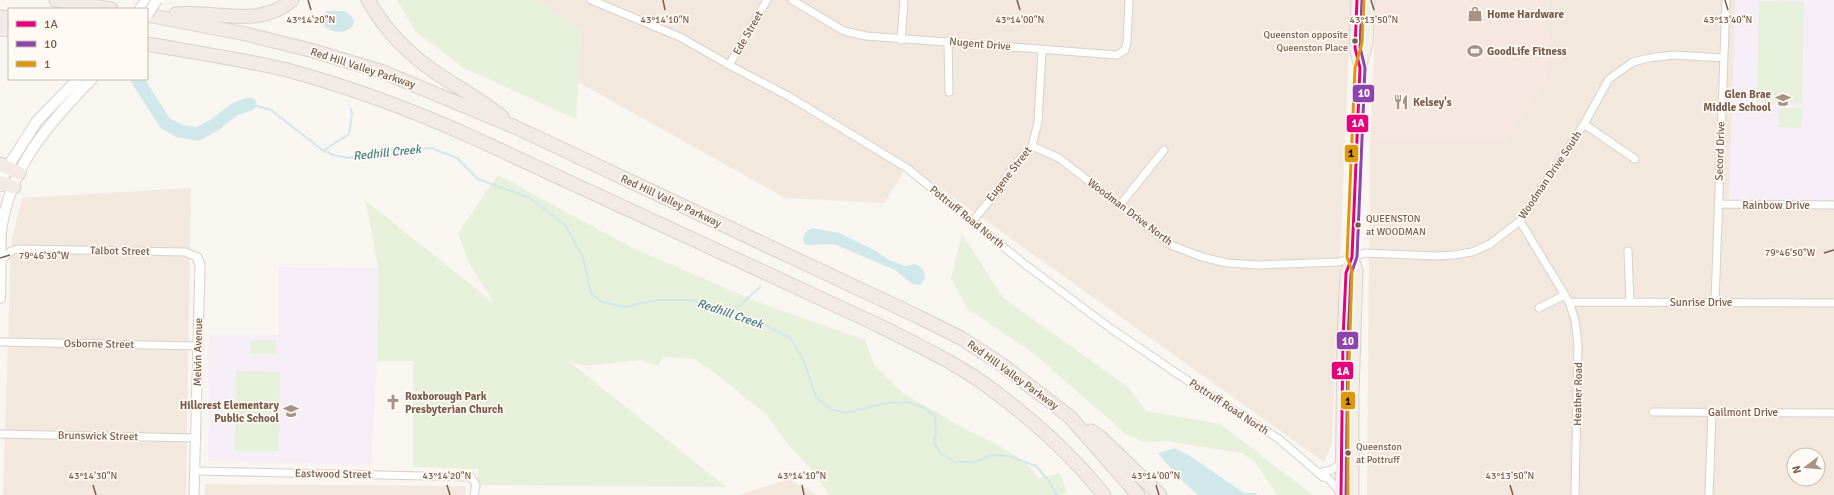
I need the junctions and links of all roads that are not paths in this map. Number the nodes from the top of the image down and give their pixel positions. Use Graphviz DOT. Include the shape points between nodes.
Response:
graph roads {
  1 [pos="56,0"];
  2 [pos="157,0"];
  3 [pos="292,0"];
  4 [pos="368,0"];
  5 [pos="591,0"];
  6 [pos="767,0"];
  7 [pos="792,0"];
  8 [pos="904,0"];
  9 [pos="1129,0"];
  10 [pos="1357,0"];
  11 [pos="1369,0"];
  12 [pos="1726,0"];
  13 [pos="105,8"];
  14 [pos="150,15"];
  15 [pos="901,40"];
  16 [pos="948,41"];
  17 [pos="148,44"];
  18 [pos="1042,50"];
  19 [pos="1724,58"];
  20 [pos="729,65"];
  21 [pos="1360,68"];
  22 [pos="77,80"];
  23 [pos="91,80"];
  24 [pos="949,92"];
  25 [pos="1584,124"];
  26 [pos="514,127"];
  27 [pos="1032,146"];
  28 [pos="1164,150"];
  29 [pos="1635,159"];
  30 [pos="9,168"];
  31 [pos="4,184"];
  32 [pos="1718,204"];
  33 [pos="1120,205"];
  34 [pos="1834,205"];
  35 [pos="1520,221"];
  36 [pos="972,222"];
  37 [pos="1628,251"];
  38 [pos="196,257"];
  39 [pos="1352,257"];
  40 [pos="0,262"];
  41 [pos="0,293"];
  42 [pos="1565,295"];
  43 [pos="0,298"];
  44 [pos="1569,302"];
  45 [pos="1630,302"];
  46 [pos="1715,302"];
  47 [pos="1834,303"];
  48 [pos="1539,308"];
  49 [pos="0,342"];
  50 [pos="197,346"];
  51 [pos="1653,412"];
  52 [pos="1712,412"];
  53 [pos="1834,413"];
  54 [pos="1070,417"];
  55 [pos="0,434"];
  56 [pos="196,438"];
  57 [pos="1341,464"];
  58 [pos="195,471"];
  59 [pos="1319,473"];
  60 [pos="1341,494"];
  61 [pos="194,495"];
  62 [pos="474,495"];
  63 [pos="1104,495"];
  64 [pos="1138,495"];
  65 [pos="1160,495"];
  66 [pos="1353,495"];
  67 [pos="1575,495"];
  68 [pos="1709,495"];
  1 -- 13 [label="highway"];
  2 -- 14 [label="main road, bridge"];
  3 -- 14 [label="highway" via="282,8 260,16"];
  4 -- 26 [label="highway" via="386,28 410,53 442,77 487,104"];
  5 -- 20 [label="street, Pottruff Road North" via="680,37"];
  6 -- 20 [label="street, Ede Street"];
  7 -- 15 [label="street, Nugent Drive" via="844,31"];
  8 -- 15 [label="street"];
  9 -- 18 [label="street, Nugent Drive" via="1127,42 1125,50 1117,55"];
  10 -- 21 [label="main road" via="1355,48"];
  11 -- 21 [label="main road" via="1367,44"];
  12 -- 19 [label="street, Secord Drive"];
  14 -- 26 [label="highway, Red Hill Valley Parkway" via="246,34 314,51 375,70"];
  15 -- 16 [label="street, Nugent Drive"];
  16 -- 18 [label="street, Nugent Drive"];
  16 -- 24 [label="street"];
  17 -- 63 [label="highway" via="286,70 412,111 878,325 938,356 994,390 1060,446"];
  18 -- 27 [label="street, Eugene Street" via="1039,115"];
  19 -- 25 [label="street, Woodman Drive South" via="1674,55 1633,62 1609,79"];
  19 -- 32 [label="street, Secord Drive"];
  20 -- 36 [label="street, Pottruff Road North" via="790,97 907,168"];
  21 -- 39 [label="main road"];
  22 -- 30 [label="main road" via="37,121"];
  23 -- 30 [label="main road"];
  25 -- 29 [label="street"];
  25 -- 35 [label="street, Woodman Drive South"];
  26 -- 54 [label="highway, Red Hill Valley Parkway" via="961,338 1002,364"];
  27 -- 33 [label="street, Woodman Drive North" via="1059,158"];
  27 -- 36 [label="street, Eugene Street" via="1016,163"];
  28 -- 33 [label="street"];
  30 -- 31 [label="main road"];
  31 -- 40 [label="main road" via="6,208 1,231"];
  32 -- 34 [label="street, Rainbow Drive"];
  32 -- 46 [label="street, Secord Drive"];
  33 -- 39 [label="street, Woodman Drive North" via="1171,245 1202,258 1258,265 1339,262"];
  35 -- 39 [label="street, Woodman Drive South" via="1490,244 1472,252 1435,256 1365,253"];
  35 -- 42 [label="street, Heather Road"];
  36 -- 59 [label="street, Pottruff Road North" via="1110,328 1279,439"];
  37 -- 45 [label="street"];
  38 -- 40 [label="street, Talbot Street" via="185,252 18,248"];
  38 -- 50 [label="street, Melvin Avenue" via="200,265"];
  39 -- 57 [label="main road" via="1346,273"];
  39 -- 66 [label="main road" via="1357,270"];
  40 -- 41 [label="main road"];
  41 -- 43 [label="main road"];
  42 -- 44 [label="street, Heather Road"];
  42 -- 48 [label="street"];
  44 -- 45 [label="street, Sunrise Drive"];
  44 -- 67 [label="street, Heather Road" via="1575,320 1578,344"];
  45 -- 46 [label="street, Sunrise Drive"];
  46 -- 47 [label="street, Sunrise Drive"];
  49 -- 50 [label="street, Osborne Street"];
  50 -- 56 [label="street, Melvin Avenue"];
  51 -- 52 [label="street, Gailmont Drive"];
  52 -- 53 [label="street, Gailmont Drive"];
  52 -- 68 [label="street"];
  54 -- 64 [label="highway, Red Hill Valley Parkway"];
  54 -- 65 [label="highway" via="1099,436"];
  55 -- 56 [label="street, Brunswick Street"];
  56 -- 58 [label="street, Melvin Avenue"];
  57 -- 59 [label="street"];
  57 -- 60 [label="main road"];
  58 -- 61 [label="street, Melvin Avenue"];
  58 -- 62 [label="street, Eastwood Street" via="471,477 475,483"];
  59 -- 60 [label="street, Pottruff Road North" via="1328,478"];
}
